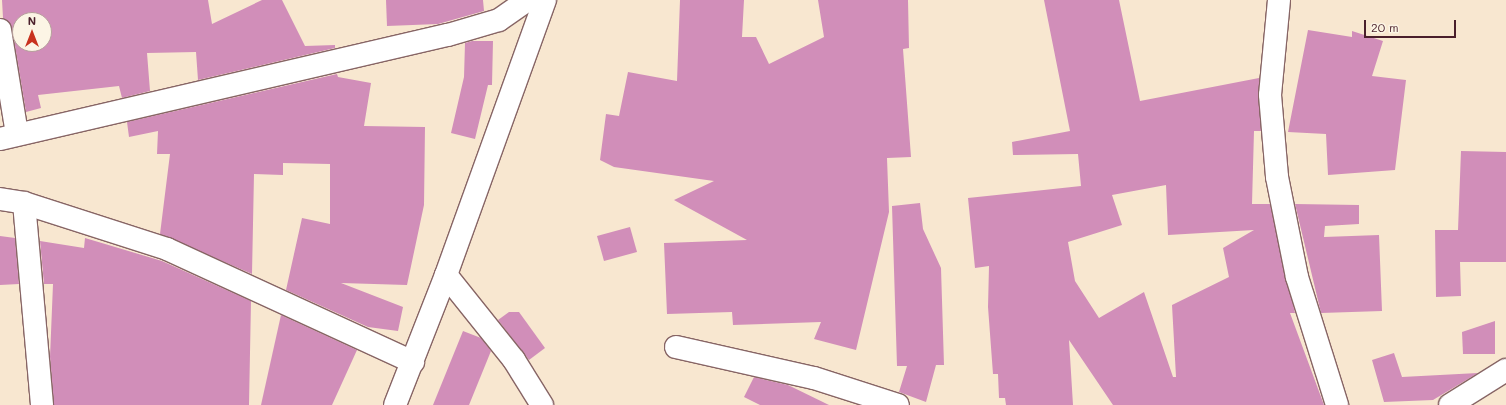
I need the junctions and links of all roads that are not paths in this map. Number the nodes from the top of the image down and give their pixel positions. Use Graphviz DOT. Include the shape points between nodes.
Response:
graph roads {
  1 [pos="528,0"];
  2 [pos="544,0"];
  3 [pos="1279,0"];
  4 [pos="0,30"];
  5 [pos="8,136"];
  6 [pos="0,199"];
  7 [pos="24,203"];
  8 [pos="446,275"];
  9 [pos="676,347"];
  10 [pos="412,362"];
  11 [pos="1506,370"];
  12 [pos="42,405"];
  13 [pos="395,405"];
  14 [pos="542,405"];
  15 [pos="898,405"];
  16 [pos="1337,405"];
  17 [pos="1450,405"];
  1 -- 5 [label="street" via="499,20 448,35"];
  2 -- 8 [label="street"];
  3 -- 16 [label="street" via="1270,95 1276,177 1297,277"];
  4 -- 5 [label="street"];
  6 -- 7 [label="street"];
  7 -- 10 [label="street" via="167,249"];
  7 -- 12 [label="street"];
  8 -- 10 [label="street"];
  8 -- 14 [label="street" via="514,360"];
  9 -- 15 [label="street" via="814,378"];
  10 -- 13 [label="street"];
  11 -- 17 [label="street"];
}
